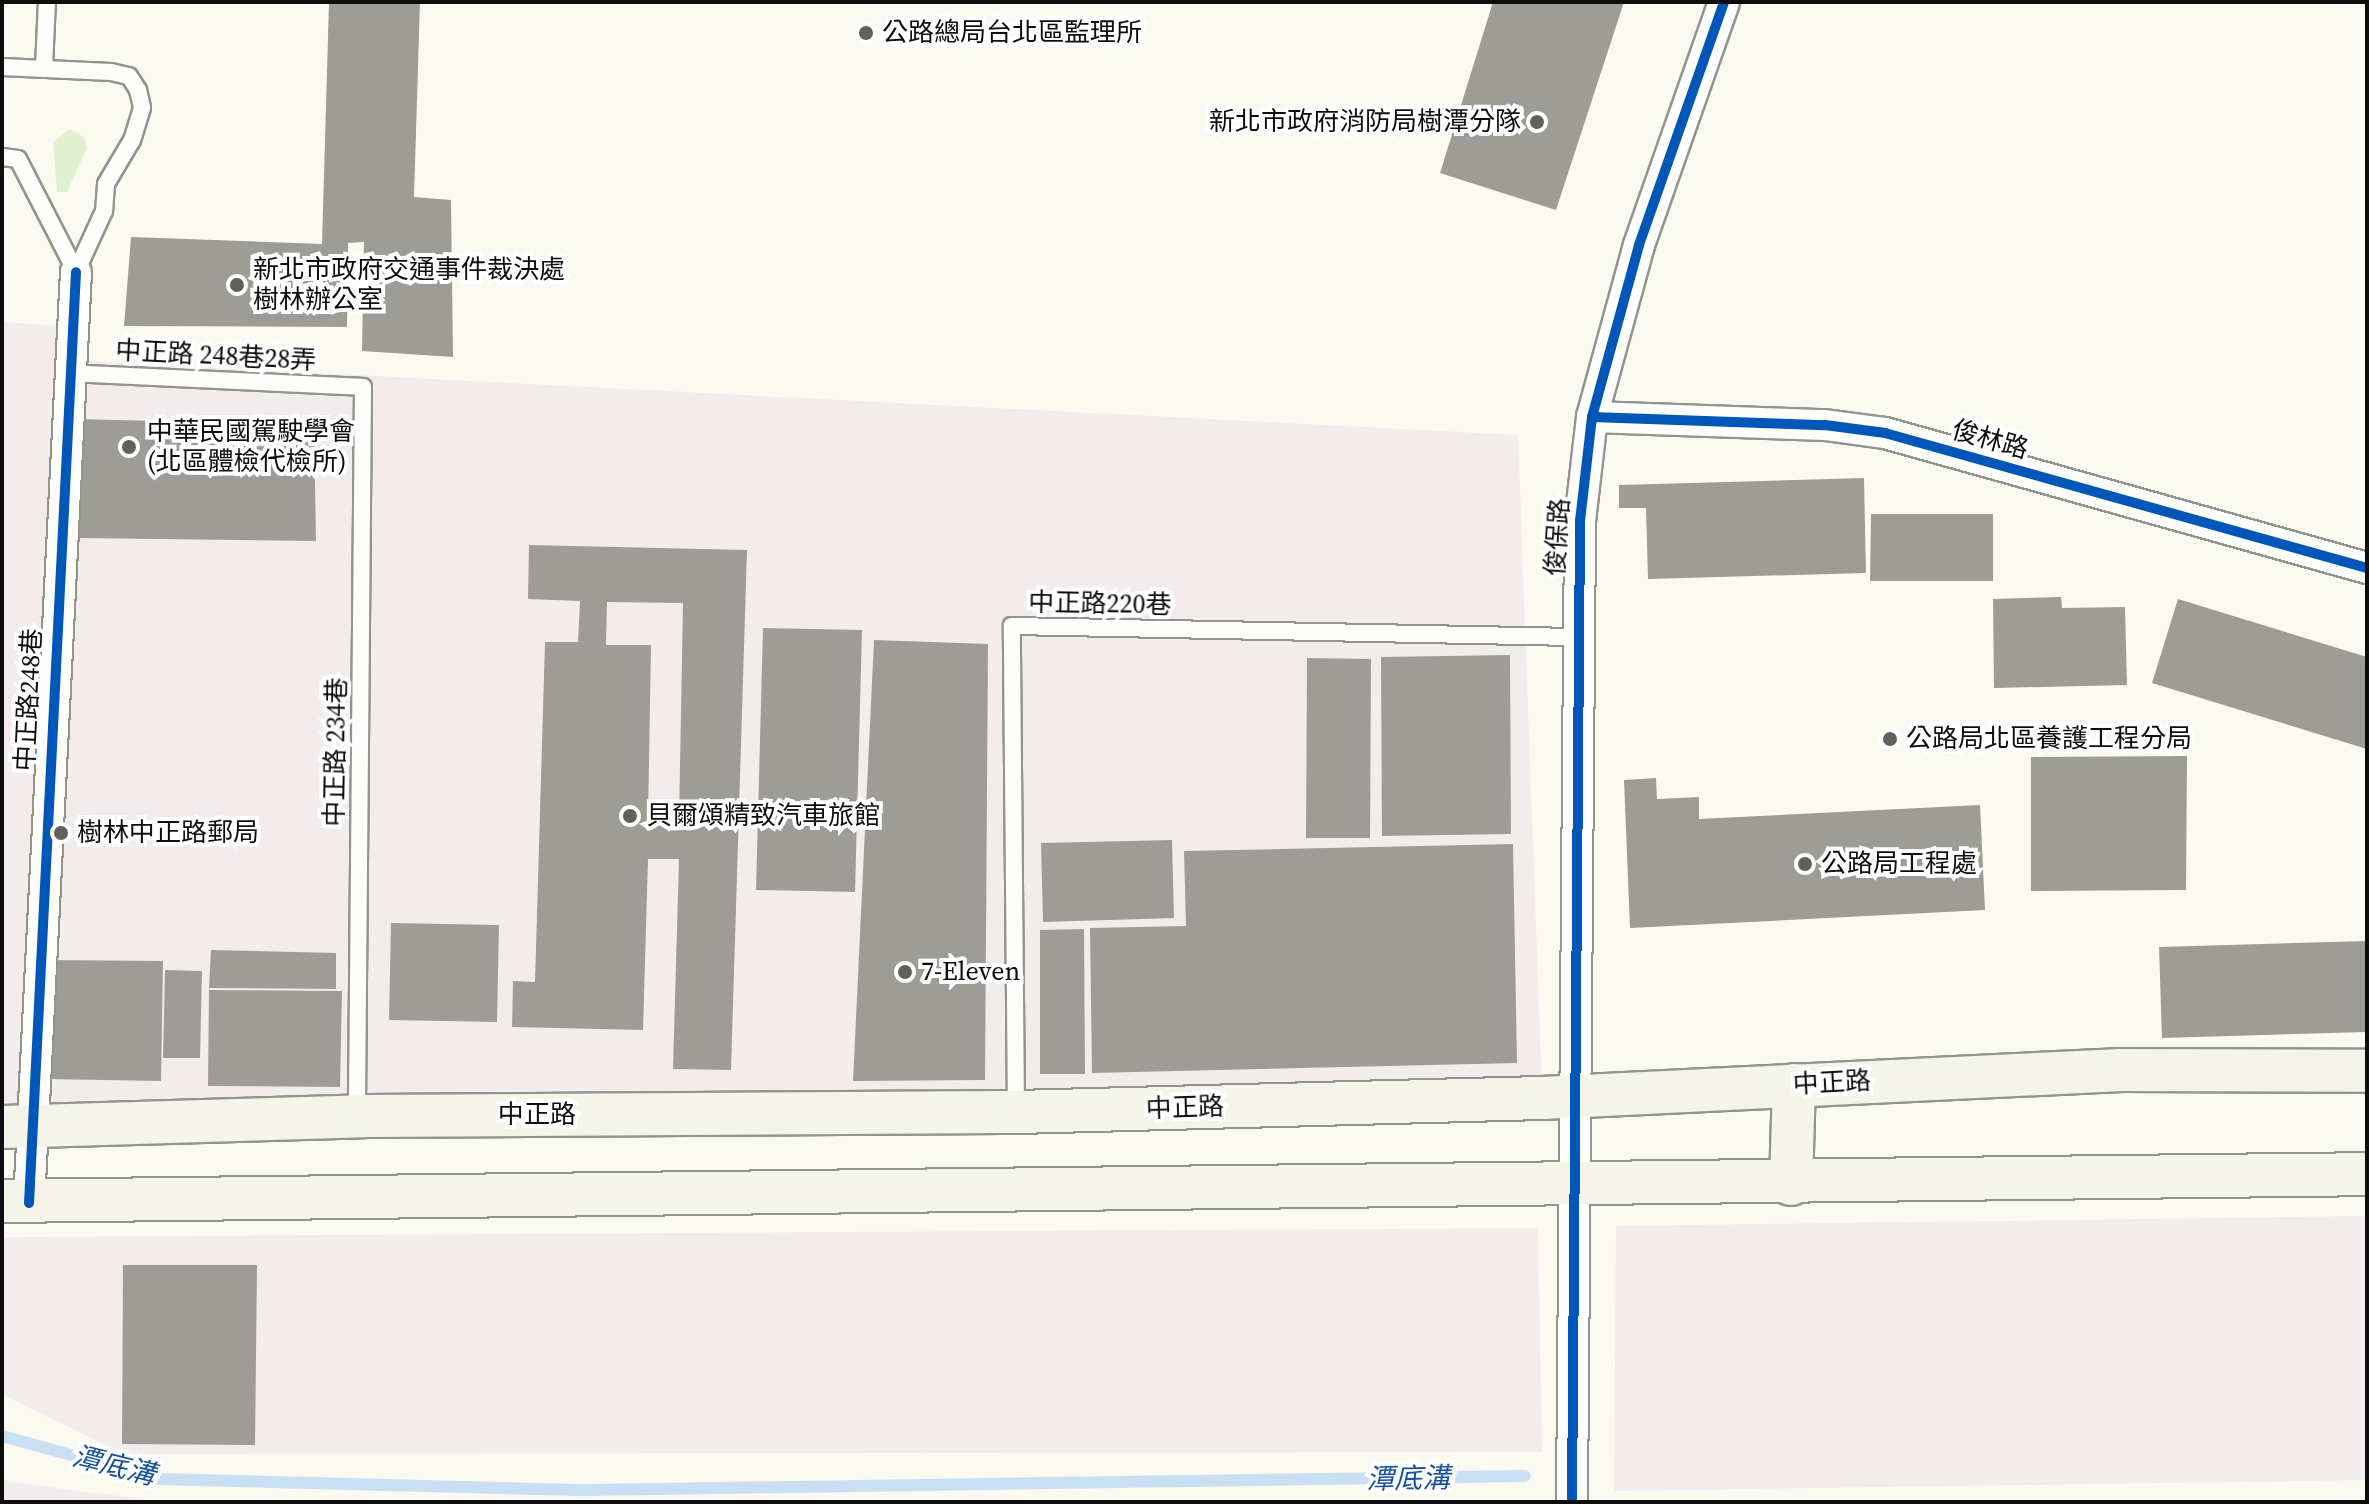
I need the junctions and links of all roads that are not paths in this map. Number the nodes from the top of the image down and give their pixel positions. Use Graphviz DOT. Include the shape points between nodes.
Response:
graph roads {
  1 [pos="47,2"];
  2 [pos="1724,2"];
  3 [pos="2,67"];
  4 [pos="44,67"];
  5 [pos="2,157"];
  6 [pos="76,272"];
  7 [pos="66,373"];
  8 [pos="363,387"];
  9 [pos="1592,417"];
  10 [pos="2367,568"];
  11 [pos="1576,637"];
  12 [pos="2367,1071"];
  13 [pos="1794,1085"];
  14 [pos="1575,1097"];
  15 [pos="1017,1112"];
  16 [pos="364,1116"];
  17 [pos="17,1129"];
  18 [pos="2367,1174"];
  19 [pos="1791,1184"];
  20 [pos="1573,1186"];
  21 [pos="16,1202"];
  22 [pos="1572,1502"];
  1 -- 4 [label="lane"];
  2 -- 9 [label="street, 俊保路" via="1639,245"];
  3 -- 4 [label="lane"];
  4 -- 6 [label="lane" via="129,76 142,108"];
  5 -- 6 [label="lane" via="18,159"];
  6 -- 7 [label="street, 中正路248巷"];
  7 -- 8 [label="lane, 中正路 248巷28弄"];
  7 -- 17 [label="street, 中正路248巷"];
  8 -- 16 [label="lane, 中正路 234巷" via="357,1097"];
  9 -- 10 [label="street, 俊林路" via="1825,425 1885,433"];
  9 -- 11 [label="street, 俊保路"];
  11 -- 14 [label="street, 俊保路"];
  11 -- 15 [label="lane, 中正路220巷" via="1012,626"];
  12 -- 13 [label="main road, 中正路" via="2121,1070"];
  13 -- 14 [label="main road, 中正路"];
  13 -- 19 [label="main road"];
  14 -- 15 [label="main road, 中正路"];
  14 -- 20 [label="street, 俊保路"];
  15 -- 16 [label="main road, 中正路"];
  16 -- 17 [label="main road, 中正路"];
  17 -- 21 [label="street, 中正路248巷"];
  18 -- 19 [label="main road"];
  19 -- 20 [label="main road"];
  20 -- 21 [label="main road"];
  20 -- 22 [label="street, 俊保路"];
}
